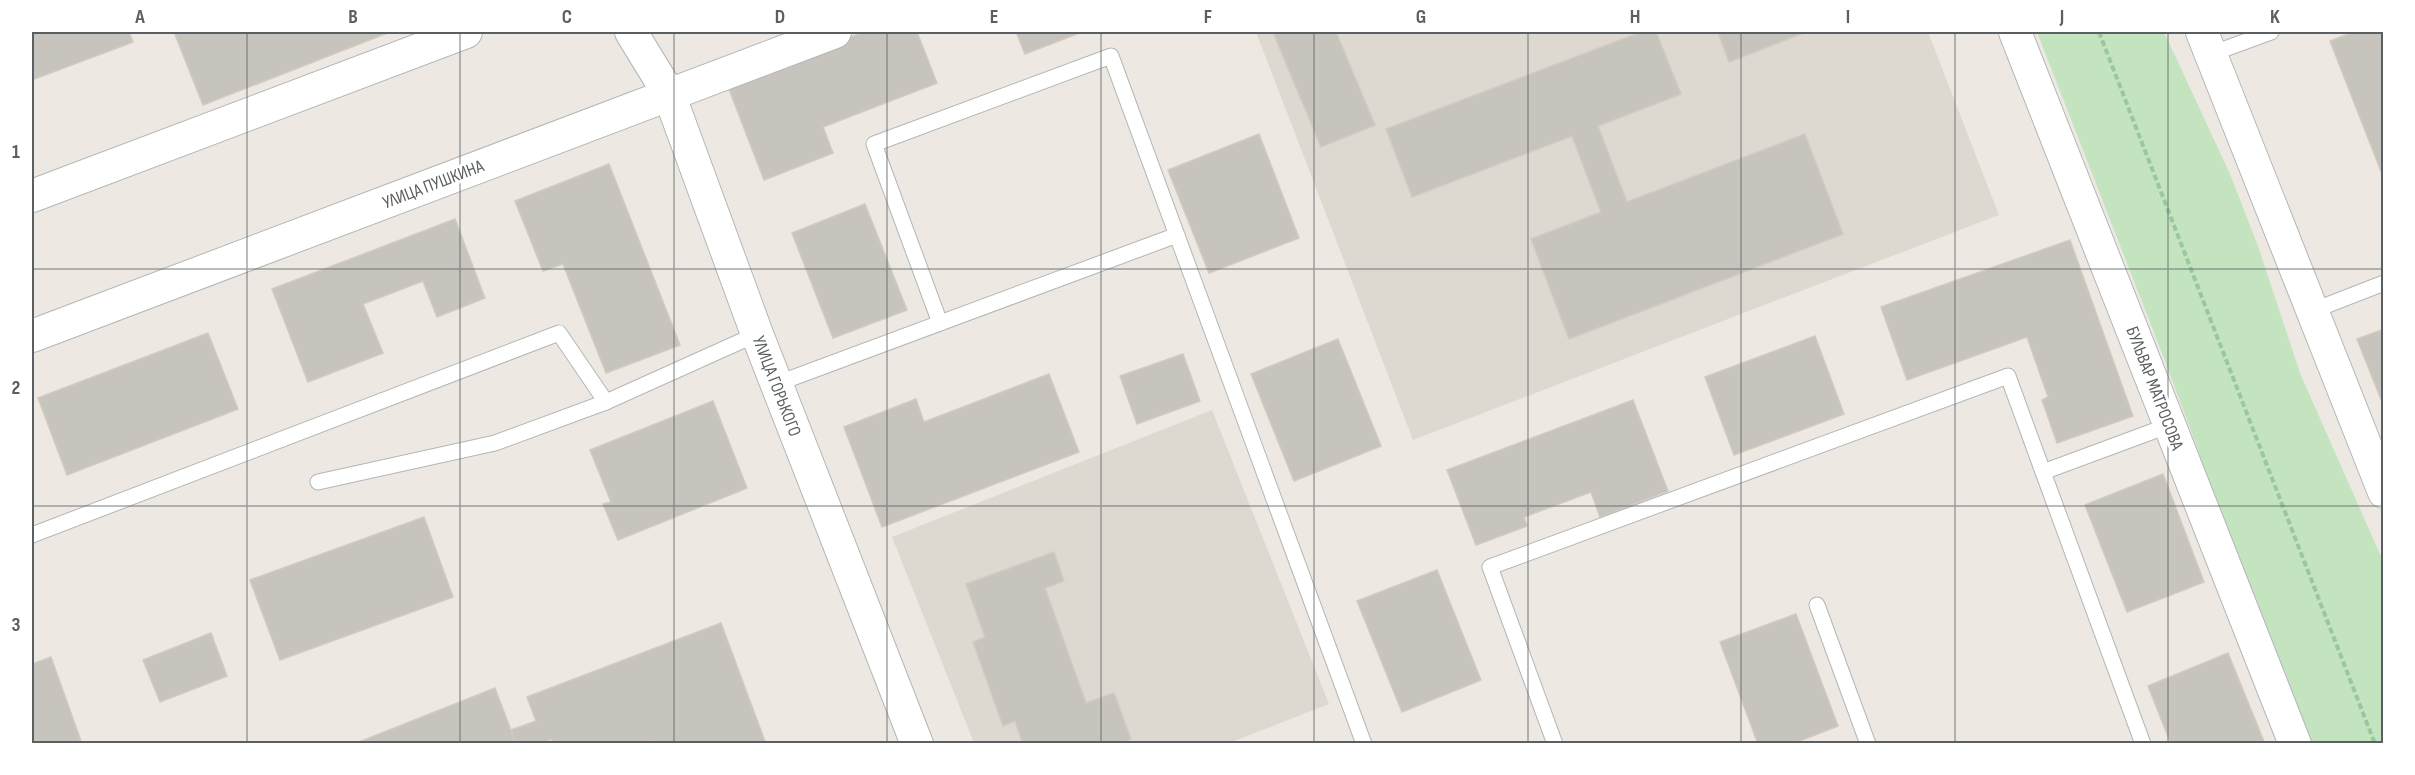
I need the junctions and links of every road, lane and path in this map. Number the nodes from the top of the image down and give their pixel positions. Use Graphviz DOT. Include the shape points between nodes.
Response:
graph roads {
  1 [pos="466,32"];
  2 [pos="631,32"];
  3 [pos="835,32"];
  4 [pos="2015,32"];
  5 [pos="2099,32"];
  6 [pos="2271,32"];
  7 [pos="2207,43"];
  8 [pos="669,94"];
  9 [pos="32,196"];
  10 [pos="1177,235"];
  11 [pos="2384,283"];
  12 [pos="2312,311"];
  13 [pos="940,323"];
  14 [pos="757,334"];
  15 [pos="32,336"];
  16 [pos="776,384"];
  17 [pos="606,402"];
  18 [pos="2170,425"];
  19 [pos="2377,456"];
  20 [pos="2043,472"];
  21 [pos="318,482"];
  22 [pos="2384,492"];
  23 [pos="32,534"];
  24 [pos="1817,605"];
  25 [pos="917,744"];
  26 [pos="1364,744"];
  27 [pos="1555,744"];
  28 [pos="1868,744"];
  29 [pos="2143,744"];
  30 [pos="2295,744"];
  31 [pos="2375,744"];
  1 -- 9 [label="street"];
  2 -- 8 [label="street, УЛИЦА ГОРЬКОГО"];
  3 -- 8 [label="street, УЛИЦА ПУШКИНА"];
  4 -- 18 [label="street, БУЛЬВАР МАТРОСОВА"];
  5 -- 31 [label="path"];
  6 -- 7 [label="lane"];
  7 -- 12 [label="street"];
  8 -- 14 [label="street, УЛИЦА ГОРЬКОГО"];
  8 -- 15 [label="street, УЛИЦА ПУШКИНА"];
  10 -- 13 [label="lane"];
  10 -- 13 [label="lane" via="1111,56 906,132 874,144"];
  10 -- 26 [label="lane"];
  11 -- 12 [label="lane"];
  12 -- 19 [label="street"];
  13 -- 16 [label="lane"];
  14 -- 16 [label="street, УЛИЦА ГОРЬКОГО"];
  14 -- 17 [label="lane"];
  16 -- 25 [label="street, УЛИЦА ГОРЬКОГО"];
  17 -- 21 [label="lane" via="495,443"];
  17 -- 23 [label="lane" via="559,333"];
  18 -- 20 [label="lane"];
  18 -- 30 [label="street, БУЛЬВАР МАТРОСОВА"];
  19 -- 22 [label="street"];
  20 -- 27 [label="lane" via="2007,376 1490,567"];
  20 -- 29 [label="lane"];
  24 -- 28 [label="lane"];
}
